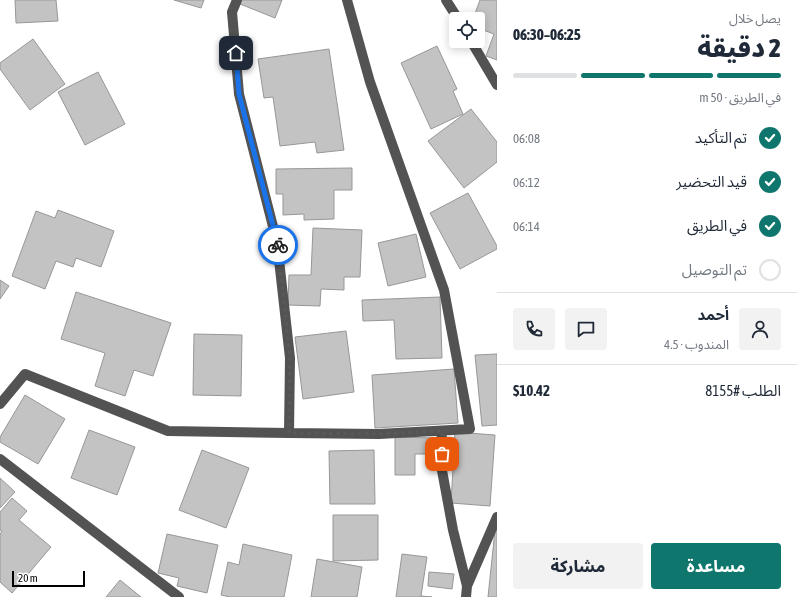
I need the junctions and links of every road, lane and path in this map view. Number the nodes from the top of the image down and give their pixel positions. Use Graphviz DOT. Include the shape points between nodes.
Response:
graph roads {
  1 [pos="237,0"];
  2 [pos="347,0"];
  3 [pos="448,1"];
  4 [pos="454,12"];
  5 [pos="475,48"];
  6 [pos="497,85"];
  7 [pos="0,404"];
  8 [pos="442,431"];
  9 [pos="289,433"];
  10 [pos="0,459"];
  11 [pos="497,517"];
  12 [pos="467,586"];
  13 [pos="179,597"];
  14 [pos="466,597"];
  1 -- 9 [label="street" via="232,12 239,94 277,242 290,358"];
  2 -- 8 [label="street" via="370,82 444,290 470,428"];
  3 -- 4 [label="street"];
  5 -- 6 [label="street"];
  7 -- 9 [label="street" via="25,374 168,431"];
  8 -- 9 [label="street" via="379,434"];
  8 -- 12 [label="street" via="442,465 453,530"];
  10 -- 13 [label="street"];
  11 -- 12 [label="street"];
  12 -- 14 [label="street"];
}
